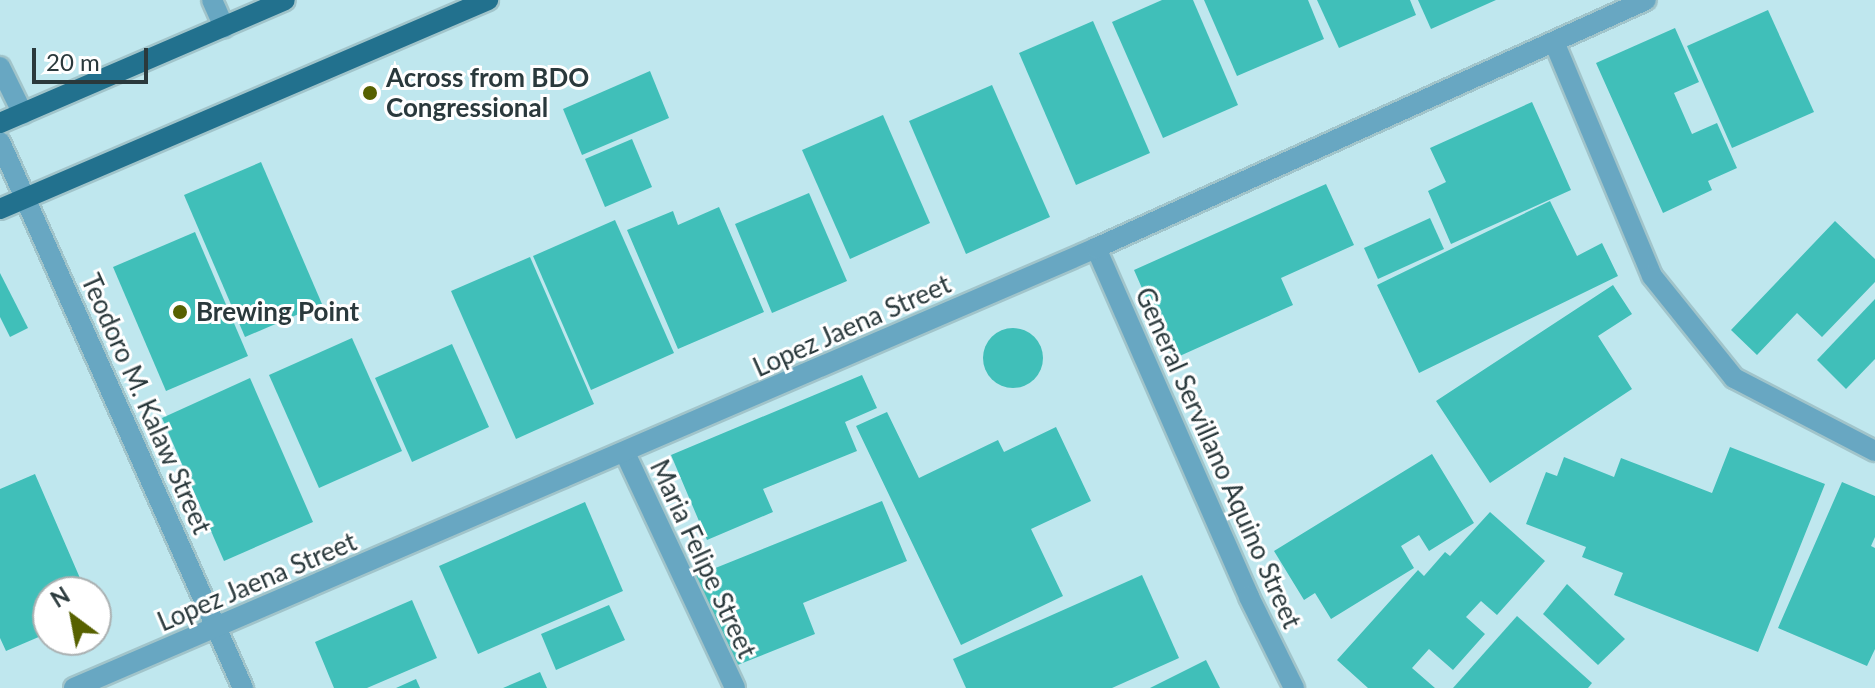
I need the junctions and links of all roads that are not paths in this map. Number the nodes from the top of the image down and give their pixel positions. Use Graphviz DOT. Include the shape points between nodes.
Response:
graph roads {
  1 [pos="212,0"];
  2 [pos="285,0"];
  3 [pos="488,0"];
  4 [pos="1646,0"];
  5 [pos="224,27"];
  6 [pos="1555,44"];
  7 [pos="0,67"];
  8 [pos="23,114"];
  9 [pos="0,123"];
  10 [pos="0,142"];
  11 [pos="27,198"];
  12 [pos="0,209"];
  13 [pos="1096,248"];
  14 [pos="1875,451"];
  15 [pos="625,453"];
  16 [pos="216,629"];
  17 [pos="74,688"];
  18 [pos="243,688"];
  19 [pos="735,688"];
  20 [pos="1294,688"];
  1 -- 5 [label="street"];
  2 -- 5 [label="main road"];
  3 -- 11 [label="main road"];
  4 -- 6 [label="street, Lopez Jaena Street"];
  5 -- 8 [label="main road"];
  6 -- 13 [label="street, Lopez Jaena Street"];
  6 -- 14 [label="street" via="1652,276 1734,378"];
  7 -- 8 [label="street"];
  8 -- 9 [label="main road"];
  10 -- 11 [label="street, Teodoro M. Kalaw Street"];
  11 -- 12 [label="main road"];
  11 -- 16 [label="street, Teodoro M. Kalaw Street"];
  13 -- 15 [label="street, Lopez Jaena Street"];
  13 -- 20 [label="street, General Servillano Aquino Street"];
  15 -- 16 [label="street, Lopez Jaena Street"];
  15 -- 19 [label="street, Maria Felipe Street"];
  16 -- 17 [label="street, Lopez Jaena Street"];
  16 -- 18 [label="street, Teodoro M. Kalaw Street"];
}
